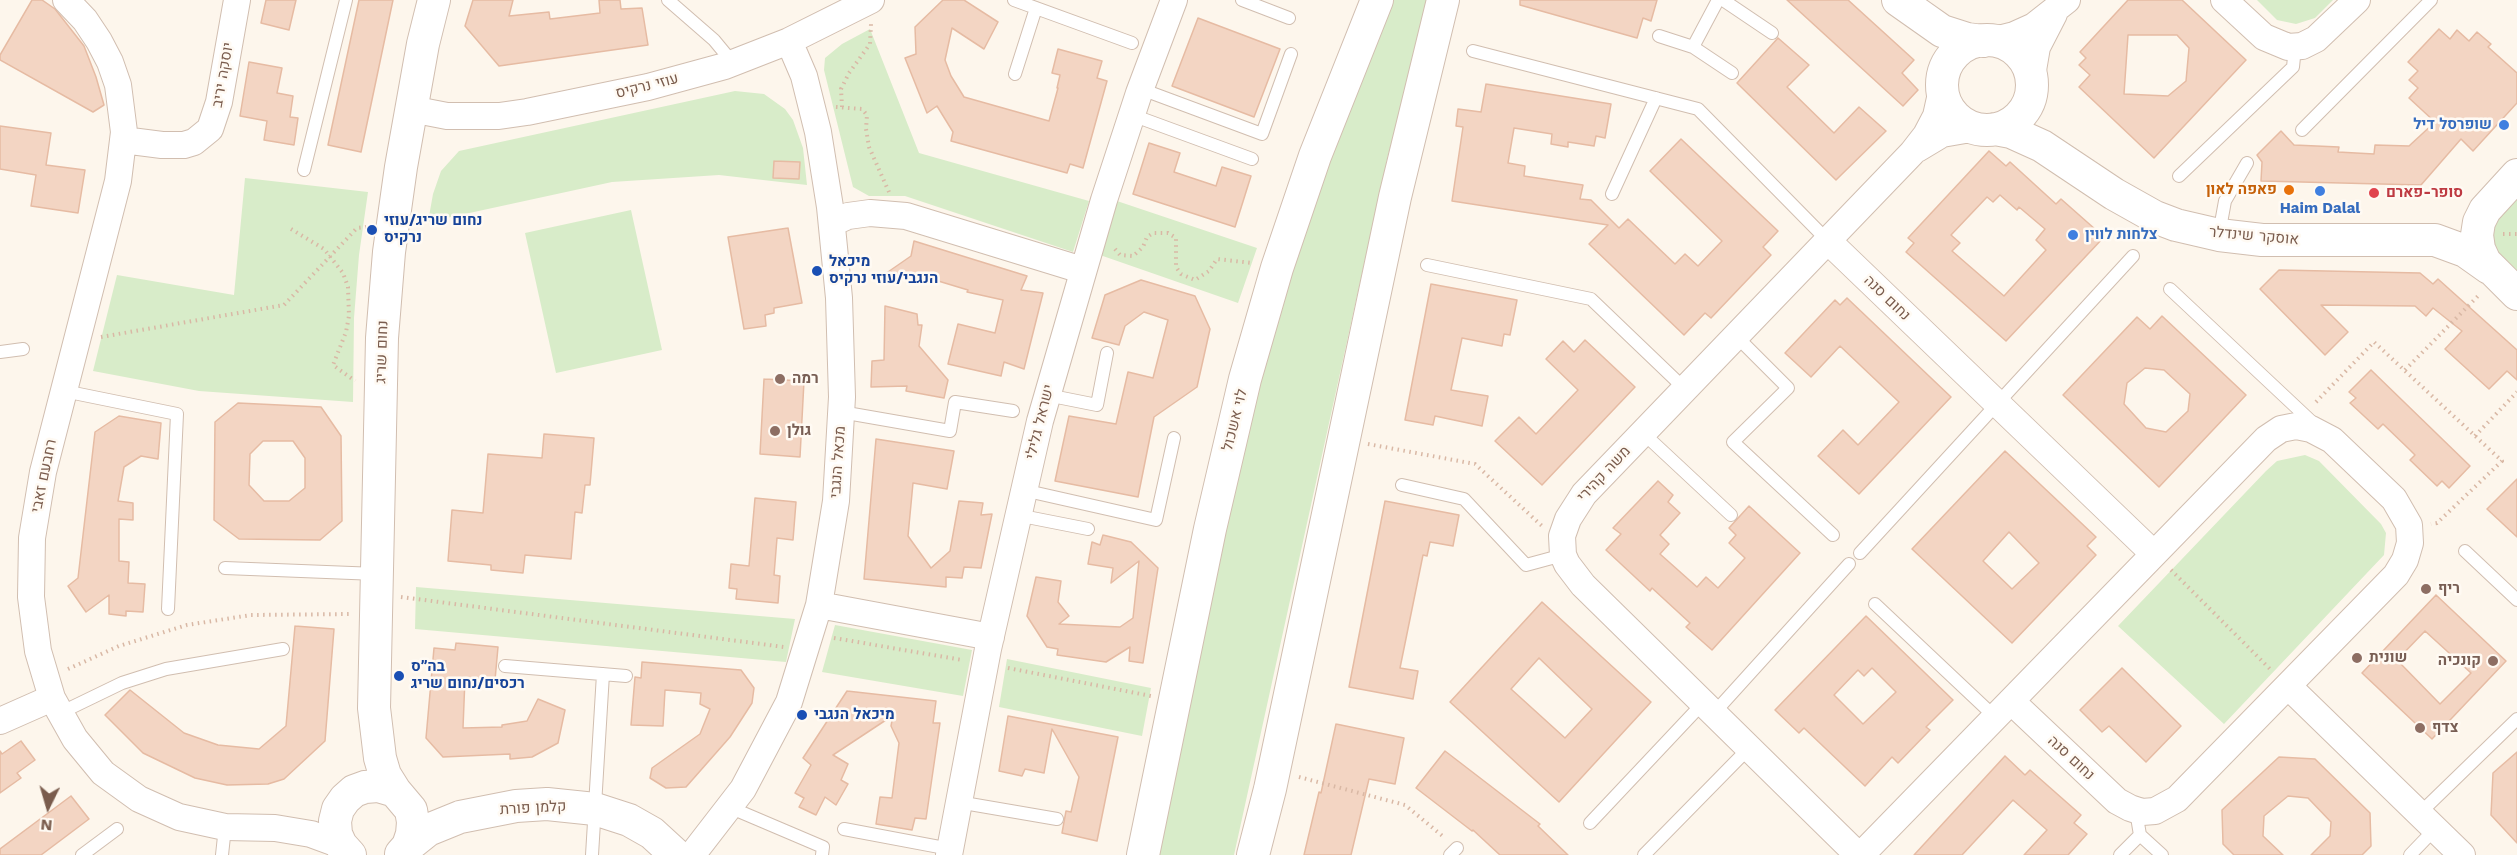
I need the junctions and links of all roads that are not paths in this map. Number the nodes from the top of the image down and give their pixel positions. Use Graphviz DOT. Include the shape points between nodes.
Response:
graph roads {
  1 [pos="66,0"];
  2 [pos="237,0"];
  3 [pos="345,0"];
  4 [pos="434,0"];
  5 [pos="668,0"];
  6 [pos="1014,0"];
  7 [pos="1174,0"];
  8 [pos="1242,0"];
  9 [pos="1377,0"];
  10 [pos="1443,0"];
  11 [pos="1718,0"];
  12 [pos="1723,0"];
  13 [pos="2224,0"];
  14 [pos="2357,0"];
  15 [pos="2431,0"];
  16 [pos="2062,4"];
  17 [pos="1908,7"];
  18 [pos="1036,8"];
  19 [pos="871,11"];
  20 [pos="1289,18"];
  21 [pos="1772,33"];
  22 [pos="1659,36"];
  23 [pos="789,41"];
  24 [pos="1987,41"];
  25 [pos="1132,43"];
  26 [pos="1693,47"];
  27 [pos="2295,47"];
  28 [pos="1473,51"];
  29 [pos="1291,54"];
  30 [pos="734,63"];
  31 [pos="1015,74"];
  32 [pos="1732,74"];
  33 [pos="1942,85"];
  34 [pos="2031,85"];
  35 [pos="1141,89"];
  36 [pos="1656,98"];
  37 [pos="411,109"];
  38 [pos="1132,116"];
  39 [pos="1989,130"];
  40 [pos="2302,130"];
  41 [pos="123,140"];
  42 [pos="1912,153"];
  43 [pos="1252,159"];
  44 [pos="2247,163"];
  45 [pos="2071,164"];
  46 [pos="304,170"];
  47 [pos="2517,175"];
  48 [pos="2179,176"];
  49 [pos="1612,194"];
  50 [pos="2489,205"];
  51 [pos="832,223"];
  52 [pos="2218,235"];
  53 [pos="2419,238"];
  54 [pos="1828,241"];
  55 [pos="2133,256"];
  56 [pos="1427,265"];
  57 [pos="1082,270"];
  58 [pos="2501,279"];
  59 [pos="2170,290"];
  60 [pos="1736,336"];
  61 [pos="23,349"];
  62 [pos="0,352"];
  63 [pos="1107,353"];
  64 [pos="1685,389"];
  65 [pos="64,391"];
  66 [pos="1047,395"];
  67 [pos="1997,403"];
  68 [pos="1013,411"];
  69 [pos="841,412"];
  70 [pos="1643,433"];
  71 [pos="2325,435"];
  72 [pos="1174,438"];
  73 [pos="1402,485"];
  74 [pos="1023,490"];
  75 [pos="1017,515"];
  76 [pos="1731,515"];
  77 [pos="1088,528"];
  78 [pos="1833,535"];
  79 [pos="1563,550"];
  80 [pos="2465,551"];
  81 [pos="1860,553"];
  82 [pos="2154,554"];
  83 [pos="1849,564"];
  84 [pos="225,568"];
  85 [pos="376,594"];
  86 [pos="2517,600"];
  87 [pos="1875,604"];
  88 [pos="819,605"];
  89 [pos="168,609"];
  90 [pos="991,637"];
  91 [pos="283,649"];
  92 [pos="505,666"];
  93 [pos="603,675"];
  94 [pos="626,676"];
  95 [pos="2288,686"];
  96 [pos="53,697"];
  97 [pos="374,708"];
  98 [pos="1708,708"];
  99 [pos="2003,709"];
  100 [pos="2517,719"];
  101 [pos="0,721"];
  102 [pos="1749,748"];
  103 [pos="398,793"];
  104 [pos="345,799"];
  105 [pos="958,802"];
  106 [pos="729,807"];
  107 [pos="595,809"];
  108 [pos="484,811"];
  109 [pos="1056,819"];
  110 [pos="2427,822"];
  111 [pos="1590,823"];
  112 [pos="2138,823"];
  113 [pos="225,827"];
  114 [pos="275,828"];
  115 [pos="117,829"];
  116 [pos="844,829"];
  117 [pos="949,852"];
  118 [pos="347,853"];
  119 [pos="401,853"];
  120 [pos="82,855"];
  121 [pos="222,855"];
  122 [pos="592,855"];
  123 [pos="676,855"];
  124 [pos="692,855"];
  125 [pos="822,855"];
  126 [pos="1143,855"];
  127 [pos="1253,855"];
  128 [pos="1644,855"];
  129 [pos="1860,855"];
  130 [pos="2120,855"];
  131 [pos="2162,855"];
  132 [pos="2410,855"];
  133 [pos="2462,855"];
  1 -- 41 [label="street, רחבעם זאבי" via="85,20 111,62 123,108"];
  2 -- 41 [label="street, יוסקה יריב" via="219,102 210,129 203,137 184,145"];
  3 -- 46 [label="lane"];
  4 -- 37 [label="street, נחום שריג"];
  5 -- 30 [label="lane"];
  6 -- 18 [label="lane"];
  7 -- 35 [label="street, ישראל גלילי"];
  8 -- 20 [label="lane"];
  9 -- 126 [label="street, לוי אשכול" via="1315,156 1245,379"];
  10 -- 127 [label="street" via="1397,189"];
  11 -- 26 [label="lane"];
  12 -- 21 [label="lane"];
  13 -- 27 [label="street" via="2264,37 2280,46"];
  14 -- 27 [label="street" via="2322,35"];
  15 -- 40 [label="lane"];
  16 -- 24 [label="street" via="2034,26"];
  16 -- 34 [label="street" via="2037,47"];
  17 -- 24 [label="street" via="1948,33"];
  17 -- 33 [label="street" via="1938,53"];
  18 -- 25 [label="lane"];
  18 -- 31 [label="lane"];
  19 -- 23 [label="street, עוזי נרקיס"];
  22 -- 26 [label="lane"];
  23 -- 30 [label="street, עוזי נרקיס"];
  23 -- 51 [label="street, מכאל הנגבי" via="804,76 818,132"];
  24 -- 33 [label="street" via="1963,47 1953,56 1945,68"];
  24 -- 34 [label="street" via="2004,44 2021,57"];
  26 -- 32 [label="lane"];
  27 -- 48 [label="lane" via="2293,67"];
  28 -- 36 [label="lane"];
  29 -- 35 [label="lane" via="1262,134"];
  30 -- 37 [label="street, עוזי נרקיס" via="648,87 527,112 466,117"];
  33 -- 39 [label="street" via="1948,108 1957,119"];
  33 -- 42 [label="street, משה קהירי" via="1936,116"];
  34 -- 39 [label="street" via="2028,103 2020,114 2010,123"];
  34 -- 45 [label="street, אוסקר שינדלר" via="2041,121"];
  35 -- 38 [label="street, ישראל גלילי"];
  36 -- 49 [label="lane"];
  36 -- 54 [label="lane" via="1698,109"];
  37 -- 85 [label="street, נחום שריג" via="393,224 383,328"];
  38 -- 43 [label="lane"];
  38 -- 57 [label="street, ישראל גלילי"];
  39 -- 42 [label="street, משה קהירי" via="1942,134"];
  39 -- 45 [label="street, אוסקר שינדלר" via="2027,138"];
  41 -- 65 [label="street, רחבעם זאבי" via="118,181"];
  42 -- 54 [label="street, משה קהירי"];
  44 -- 52 [label="lane" via="2225,201"];
  45 -- 52 [label="street, אוסקר שינדלר" via="2155,217"];
  47 -- 50 [label="street"];
  50 -- 53 [label="street, אוסקר שינדלר" via="2462,224"];
  50 -- 58 [label="street" via="2477,235 2481,255"];
  51 -- 57 [label="street" via="863,214 899,214"];
  51 -- 69 [label="street, מכאל הנגבי" via="839,298"];
  52 -- 53 [label="street, אוסקר שינדלר" via="2283,241"];
  53 -- 58 [label="street, אוסקר שינדלר" via="2450,244 2472,255"];
  54 -- 60 [label="street, משה קהירי"];
  54 -- 67 [label="street, נחום סנה"];
  55 -- 67 [label="lane"];
  56 -- 64 [label="lane" via="1591,299"];
  57 -- 66 [label="street, ישראל גלילי"];
  59 -- 71 [label="lane"];
  60 -- 64 [label="street, משה קהירי"];
  60 -- 78 [label="lane" via="1788,388 1733,442"];
  61 -- 62 [label="lane"];
  63 -- 66 [label="lane" via="1097,405"];
  64 -- 70 [label="street, משה קהירי"];
  65 -- 89 [label="lane" via="177,414"];
  65 -- 96 [label="street, רחבעם זאבי" via="43,472 32,538 31,597 38,651"];
  66 -- 74 [label="street, ישראל גלילי"];
  67 -- 81 [label="lane"];
  67 -- 82 [label="street, נחום סנה"];
  68 -- 69 [label="lane" via="955,402 950,431"];
  69 -- 88 [label="street, מכאל הנגבי" via="836,501"];
  70 -- 76 [label="lane"];
  70 -- 79 [label="street, משה קהירי" via="1578,502 1564,527"];
  71 -- 82 [label="street" via="2296,426 2274,433"];
  71 -- 95 [label="street" via="2394,499 2409,525 2408,552 2396,575"];
  72 -- 74 [label="lane" via="1156,519"];
  73 -- 79 [label="lane" via="1464,499 1526,565"];
  74 -- 75 [label="street, ישראל גלילי"];
  75 -- 77 [label="lane"];
  75 -- 90 [label="street, ישראל גלילי"];
  79 -- 98 [label="street" via="1583,585"];
  80 -- 86 [label="lane"];
  82 -- 99 [label="street"];
  83 -- 98 [label="lane"];
  84 -- 85 [label="lane"];
  85 -- 97 [label="street, נחום שריג"];
  87 -- 99 [label="lane"];
  88 -- 90 [label="street"];
  88 -- 106 [label="street, מכאל הנגבי" via="789,702 743,789"];
  90 -- 105 [label="street, ישראל גלילי"];
  91 -- 96 [label="lane" via="212,659 144,675 100,692"];
  92 -- 93 [label="lane"];
  93 -- 94 [label="lane"];
  93 -- 107 [label="lane"];
  95 -- 110 [label="street"];
  95 -- 112 [label="street" via="2177,799 2149,812"];
  96 -- 101 [label="street"];
  96 -- 113 [label="street, רחבעם זאבי" via="75,739 103,773 139,799 179,817"];
  97 -- 103 [label="street, נחום שריג" via="380,758 385,775"];
  97 -- 104 [label="street, נחום שריג" via="363,763"];
  98 -- 102 [label="street"];
  98 -- 111 [label="lane"];
  99 -- 112 [label="street, נחום סנה"];
  99 -- 129 [label="street"];
  100 -- 110 [label="lane"];
  102 -- 128 [label="lane"];
  102 -- 129 [label="street"];
  103 -- 104 [label="street, קלמן פורת" via="371,786 359,788"];
  103 -- 108 [label="street, קלמן פורת" via="434,806"];
  103 -- 119 [label="street, נחום שריג" via="408,804 414,828"];
  104 -- 114 [label="street, רחבעם זאבי" via="316,818"];
  104 -- 118 [label="street, נחום שריג" via="336,815 335,828"];
  105 -- 109 [label="lane"];
  105 -- 117 [label="street, ישראל גלילי"];
  106 -- 124 [label="street, מכאל הנגבי"];
  106 -- 125 [label="lane" via="823,847"];
  107 -- 108 [label="street, קלמן פורת" via="547,804"];
  107 -- 122 [label="lane"];
  107 -- 123 [label="street, קלמן פורת" via="629,820 652,833"];
  108 -- 119 [label="street, קלמן פורת" via="436,826"];
  110 -- 132 [label="lane"];
  110 -- 133 [label="street"];
  112 -- 130 [label="lane"];
  112 -- 131 [label="lane"];
  113 -- 114 [label="street, רחבעם זאבי"];
  113 -- 121 [label="lane"];
  114 -- 118 [label="street, רחבעם זאבי" via="325,838"];
  115 -- 120 [label="lane"];
  116 -- 117 [label="lane"];
}
